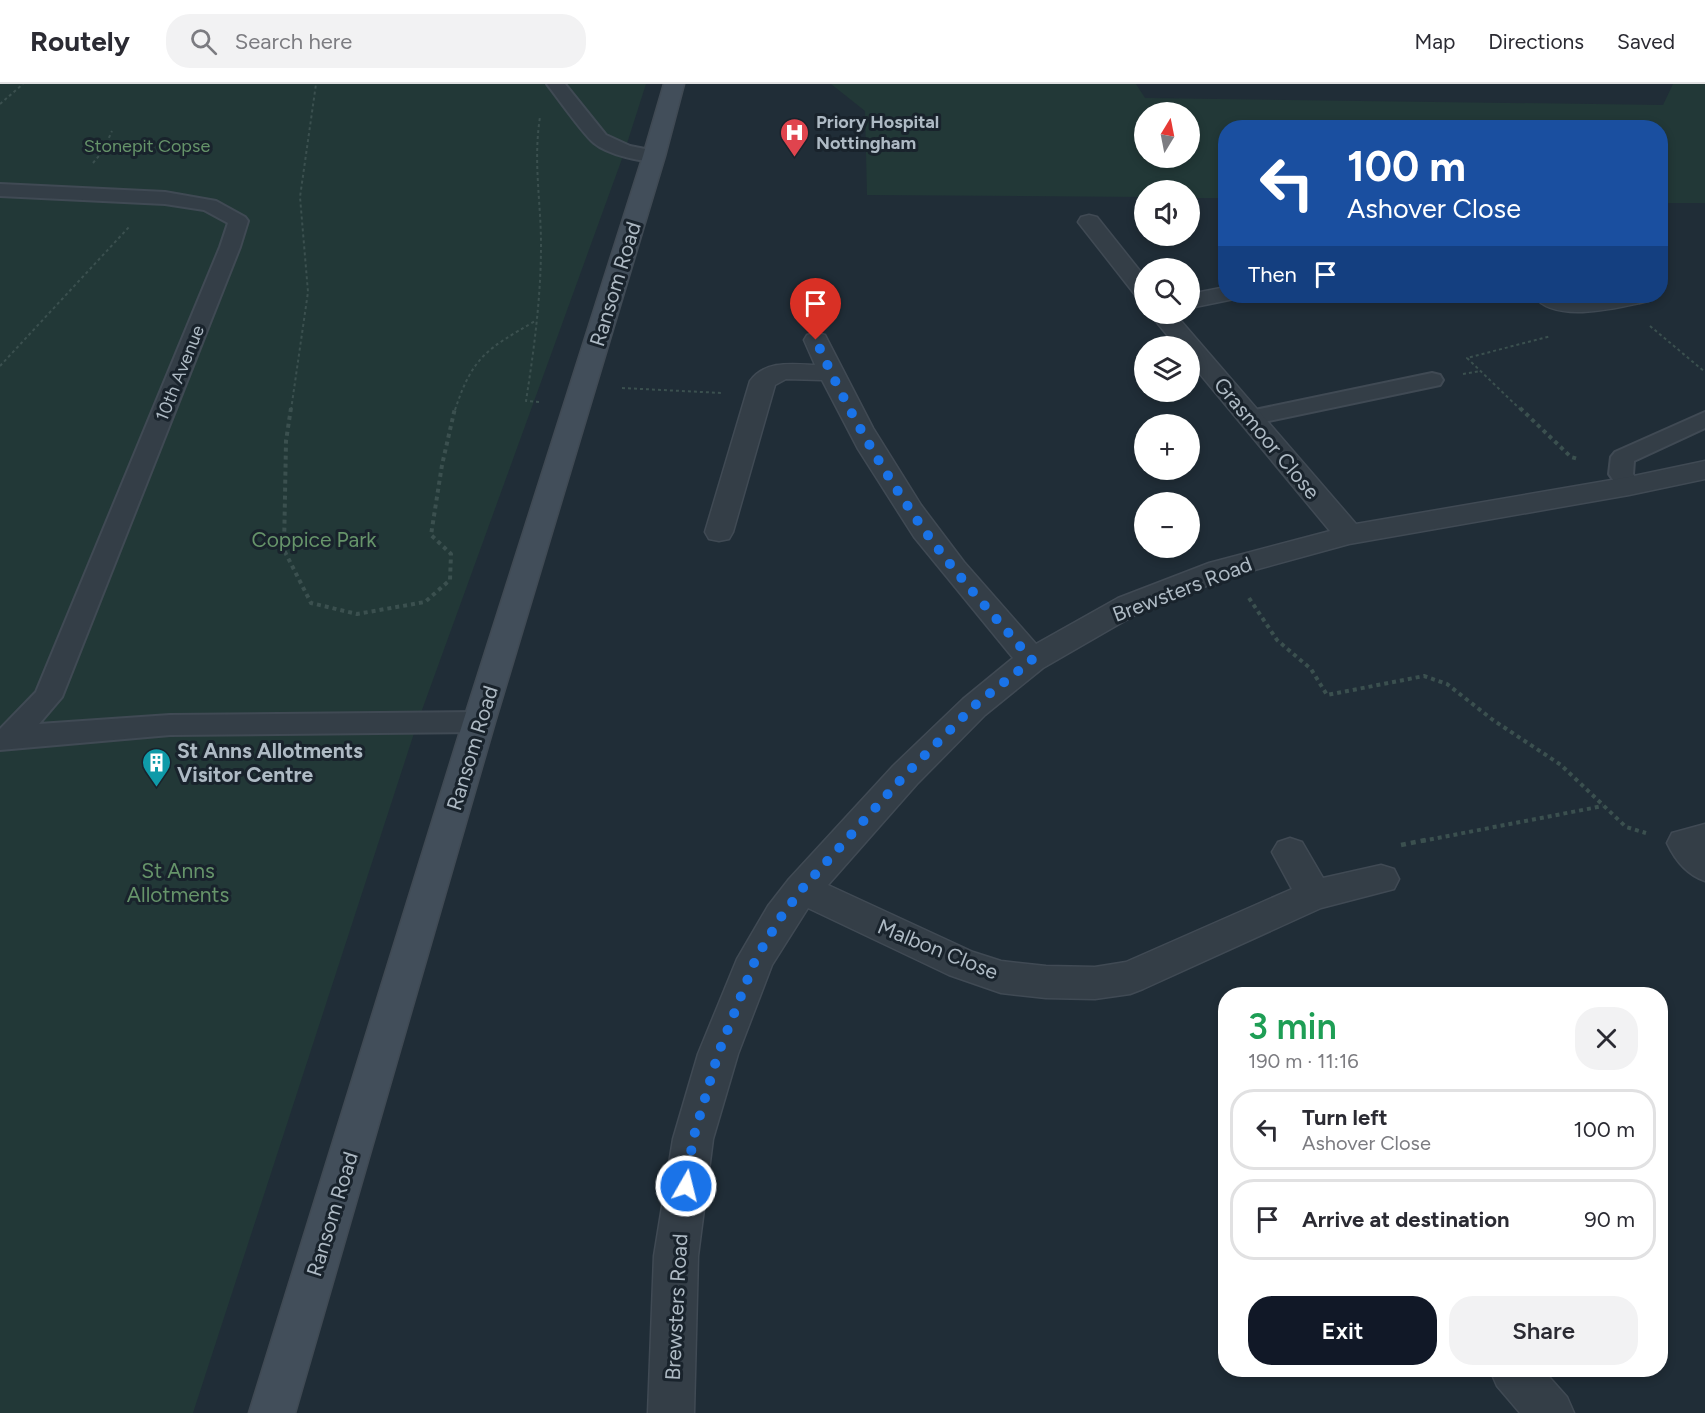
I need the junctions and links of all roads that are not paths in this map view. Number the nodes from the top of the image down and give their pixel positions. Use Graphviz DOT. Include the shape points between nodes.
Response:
graph roads {
  1 [pos="556,84"];
  2 [pos="674,84"];
  3 [pos="654,156"];
  4 [pos="0,190"];
  5 [pos="1089,222"];
  6 [pos="1134,278"];
  7 [pos="1218,296"];
  8 [pos="1200,299"];
  9 [pos="1565,303"];
  10 [pos="1596,303"];
  11 [pos="1170,324"];
  12 [pos="816,340"];
  13 [pos="831,373"];
  14 [pos="1432,380"];
  15 [pos="1250,418"];
  16 [pos="1705,420"];
  17 [pos="1705,470"];
  18 [pos="1625,480"];
  19 [pos="719,532"];
  20 [pos="1349,535"];
  21 [pos="1032,660"];
  22 [pos="479,722"];
  23 [pos="5,739"];
  24 [pos="1290,852"];
  25 [pos="1381,879"];
  26 [pos="802,889"];
  27 [pos="1314,895"];
  28 [pos="1519,1377"];
  29 [pos="272,1413"];
  30 [pos="671,1413"];
  31 [pos="1551,1413"];
  1 -- 3 [label="lane" via="600,140"];
  2 -- 3 [label="street, Ransom Road"];
  3 -- 22 [label="street, Ransom Road"];
  4 -- 23 [label="lane, 10th Avenue" via="156,198 209,205 238,221 48,697"];
  5 -- 6 [label="street"];
  7 -- 8 [label="street"];
  9 -- 10 [label="street"];
  11 -- 15 [label="street, Grasmoor Close"];
  12 -- 13 [label="street"];
  13 -- 19 [label="street" via="781,371 763,381"];
  13 -- 21 [label="street" via="912,513"];
  14 -- 15 [label="lane"];
  15 -- 20 [label="street, Grasmoor Close"];
  16 -- 18 [label="lane" via="1623,457"];
  17 -- 18 [label="street, Brewsters Road"];
  18 -- 20 [label="street, Brewsters Road"];
  20 -- 21 [label="street, Brewsters Road" via="1229,567 1129,605"];
  21 -- 26 [label="street, Brewsters Road" via="974,706"];
  22 -- 23 [label="lane" via="170,725"];
  22 -- 29 [label="street, Ransom Road"];
  24 -- 27 [label="street"];
  25 -- 27 [label="street, Malbon Close"];
  26 -- 27 [label="street, Malbon Close" via="962,964 1001,977 1095,983 1130,978"];
  26 -- 30 [label="street, Brewsters Road" via="756,958 718,1054 693,1139 676,1256"];
  28 -- 31 [label="street"];
}
